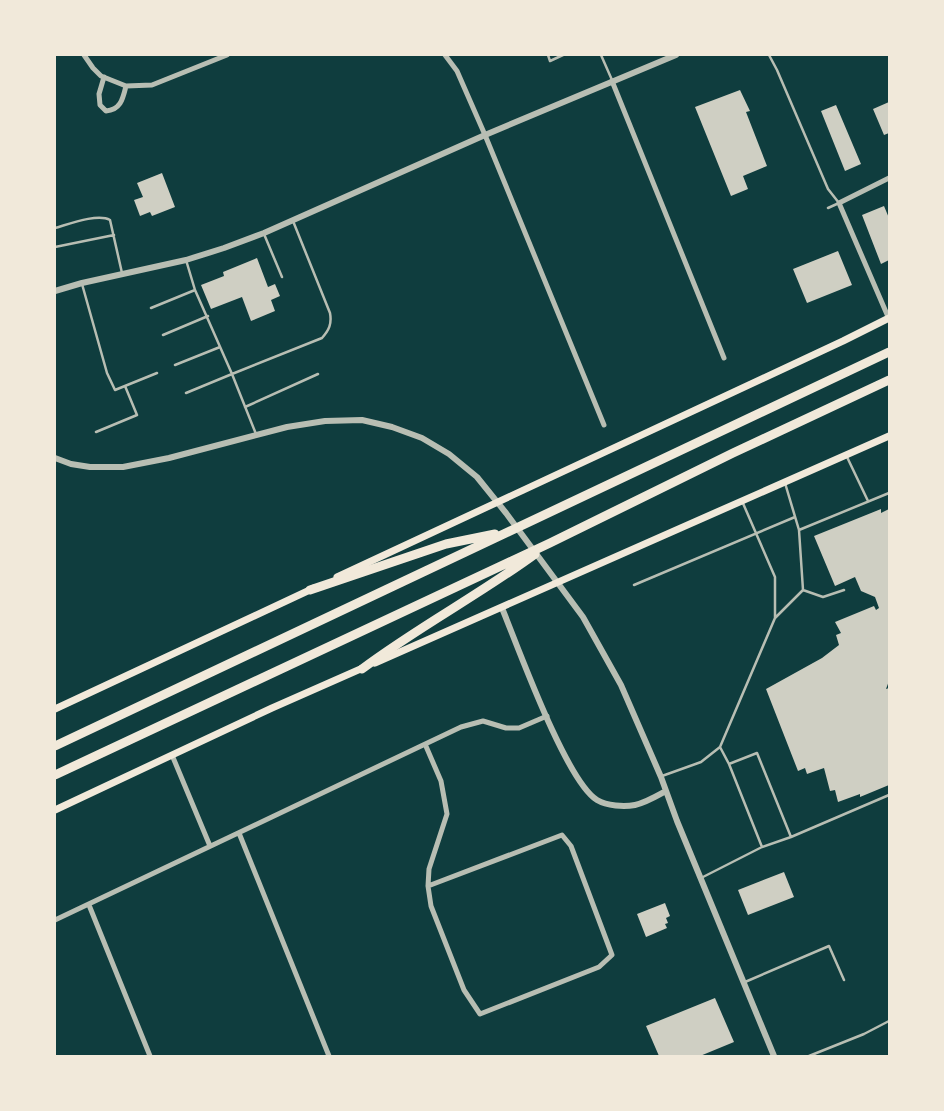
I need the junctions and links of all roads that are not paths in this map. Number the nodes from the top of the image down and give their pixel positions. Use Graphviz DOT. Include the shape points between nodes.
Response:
graph roads {
  1 [pos="84,55"];
  2 [pos="445,55"];
  3 [pos="548,55"];
  4 [pos="563,55"];
  5 [pos="601,55"];
  6 [pos="676,55"];
  7 [pos="769,55"];
  8 [pos="224,56"];
  9 [pos="104,77"];
  10 [pos="612,81"];
  11 [pos="126,86"];
  12 [pos="485,135"];
  13 [pos="889,178"];
  14 [pos="839,203"];
  15 [pos="828,208"];
  16 [pos="292,220"];
  17 [pos="55,228"];
  18 [pos="264,233"];
  19 [pos="114,235"];
  20 [pos="55,247"];
  21 [pos="186,260"];
  22 [pos="122,274"];
  23 [pos="282,278"];
  24 [pos="82,283"];
  25 [pos="195,290"];
  26 [pos="55,291"];
  27 [pos="151,308"];
  28 [pos="208,316"];
  29 [pos="889,319"];
  30 [pos="163,335"];
  31 [pos="220,347"];
  32 [pos="889,352"];
  33 [pos="724,358"];
  34 [pos="175,365"];
  35 [pos="157,373"];
  36 [pos="232,374"];
  37 [pos="318,374"];
  38 [pos="889,380"];
  39 [pos="125,386"];
  40 [pos="186,393"];
  41 [pos="245,407"];
  42 [pos="604,426"];
  43 [pos="96,432"];
  44 [pos="257,435"];
  45 [pos="889,436"];
  46 [pos="846,454"];
  47 [pos="55,458"];
  48 [pos="784,481"];
  49 [pos="889,493"];
  50 [pos="741,500"];
  51 [pos="868,501"];
  52 [pos="795,517"];
  53 [pos="799,530"];
  54 [pos="510,531"];
  55 [pos="755,533"];
  56 [pos="550,543"];
  57 [pos="634,585"];
  58 [pos="310,590"];
  59 [pos="803,590"];
  60 [pos="844,590"];
  61 [pos="502,608"];
  62 [pos="775,618"];
  63 [pos="362,669"];
  64 [pos="55,709"];
  65 [pos="547,716"];
  66 [pos="425,744"];
  67 [pos="55,746"];
  68 [pos="720,747"];
  69 [pos="172,755"];
  70 [pos="729,764"];
  71 [pos="55,775"];
  72 [pos="661,777"];
  73 [pos="666,791"];
  74 [pos="889,795"];
  75 [pos="55,810"];
  76 [pos="239,833"];
  77 [pos="791,837"];
  78 [pos="210,846"];
  79 [pos="762,847"];
  80 [pos="700,879"];
  81 [pos="428,886"];
  82 [pos="89,905"];
  83 [pos="55,920"];
  84 [pos="844,980"];
  85 [pos="743,982"];
  86 [pos="889,1021"];
  87 [pos="150,1056"];
  88 [pos="329,1056"];
  89 [pos="774,1056"];
  90 [pos="809,1056"];
  1 -- 9 [label="street"];
  2 -- 12 [label="street" via="457,71"];
  3 -- 4 [label="lane" via="550,61"];
  5 -- 10 [label="lane"];
  6 -- 10 [label="street"];
  7 -- 14 [label="lane" via="828,189"];
  8 -- 11 [label="street" via="152,85"];
  9 -- 11 [label="street"];
  9 -- 11 [label="street" via="99,94 100,105 106,111 120,104"];
  10 -- 12 [label="street"];
  10 -- 33 [label="street"];
  12 -- 16 [label="street"];
  12 -- 42 [label="street"];
  13 -- 14 [label="street"];
  14 -- 15 [label="lane"];
  14 -- 29 [label="street"];
  16 -- 18 [label="street"];
  16 -- 36 [label="lane" via="330,313 328,331 322,338"];
  17 -- 19 [label="lane" via="105,217 110,220"];
  18 -- 21 [label="street"];
  18 -- 23 [label="lane"];
  19 -- 20 [label="lane"];
  19 -- 22 [label="lane"];
  21 -- 22 [label="street"];
  21 -- 25 [label="lane"];
  22 -- 24 [label="street"];
  24 -- 26 [label="street"];
  24 -- 39 [label="lane" via="107,374 115,390"];
  25 -- 27 [label="lane"];
  25 -- 28 [label="lane"];
  28 -- 30 [label="lane"];
  28 -- 31 [label="lane"];
  29 -- 58 [label="main road"];
  31 -- 34 [label="lane"];
  31 -- 36 [label="lane"];
  32 -- 54 [label="highway"];
  35 -- 39 [label="lane"];
  36 -- 40 [label="lane"];
  36 -- 41 [label="lane"];
  37 -- 41 [label="lane"];
  38 -- 56 [label="highway"];
  39 -- 43 [label="lane" via="137,415"];
  41 -- 44 [label="lane"];
  44 -- 47 [label="street" via="123,467 90,468"];
  44 -- 72 [label="street" via="325,421 362,420 422,438 449,454 477,477 583,617 621,686"];
  45 -- 46 [label="main road"];
  46 -- 48 [label="main road"];
  46 -- 51 [label="lane"];
  48 -- 50 [label="main road"];
  48 -- 52 [label="lane"];
  49 -- 51 [label="lane"];
  50 -- 55 [label="lane"];
  50 -- 61 [label="main road"];
  51 -- 53 [label="lane"];
  52 -- 53 [label="lane"];
  52 -- 55 [label="lane"];
  53 -- 59 [label="lane"];
  54 -- 58 [label="highway" via="446,544"];
  54 -- 67 [label="highway"];
  55 -- 57 [label="lane"];
  55 -- 62 [label="lane" via="775,577"];
  56 -- 63 [label="highway"];
  56 -- 71 [label="highway"];
  58 -- 64 [label="main road"];
  59 -- 60 [label="lane" via="823,597"];
  59 -- 62 [label="lane"];
  61 -- 63 [label="main road"];
  61 -- 65 [label="street"];
  62 -- 68 [label="lane"];
  63 -- 69 [label="main road"];
  65 -- 66 [label="street" via="519,728 483,721 461,727"];
  65 -- 73 [label="street" via="573,772 584,789 598,801 635,805"];
  66 -- 76 [label="street"];
  66 -- 81 [label="street" via="441,782 447,814 429,869"];
  68 -- 70 [label="lane"];
  68 -- 72 [label="lane" via="701,762"];
  69 -- 75 [label="main road"];
  69 -- 78 [label="street"];
  70 -- 77 [label="lane" via="757,753"];
  70 -- 79 [label="lane"];
  72 -- 73 [label="street"];
  73 -- 80 [label="street"];
  74 -- 77 [label="lane"];
  76 -- 78 [label="street"];
  76 -- 88 [label="street"];
  77 -- 79 [label="lane"];
  78 -- 82 [label="street"];
  79 -- 80 [label="lane"];
  80 -- 85 [label="street"];
  81 -- 81 [label="street" via="431,906 464,990 480,1014 599,967 612,955 571,846 562,835"];
  82 -- 83 [label="street"];
  82 -- 87 [label="street"];
  84 -- 85 [label="lane" via="829,946"];
  85 -- 89 [label="street"];
  86 -- 90 [label="lane"];
}
